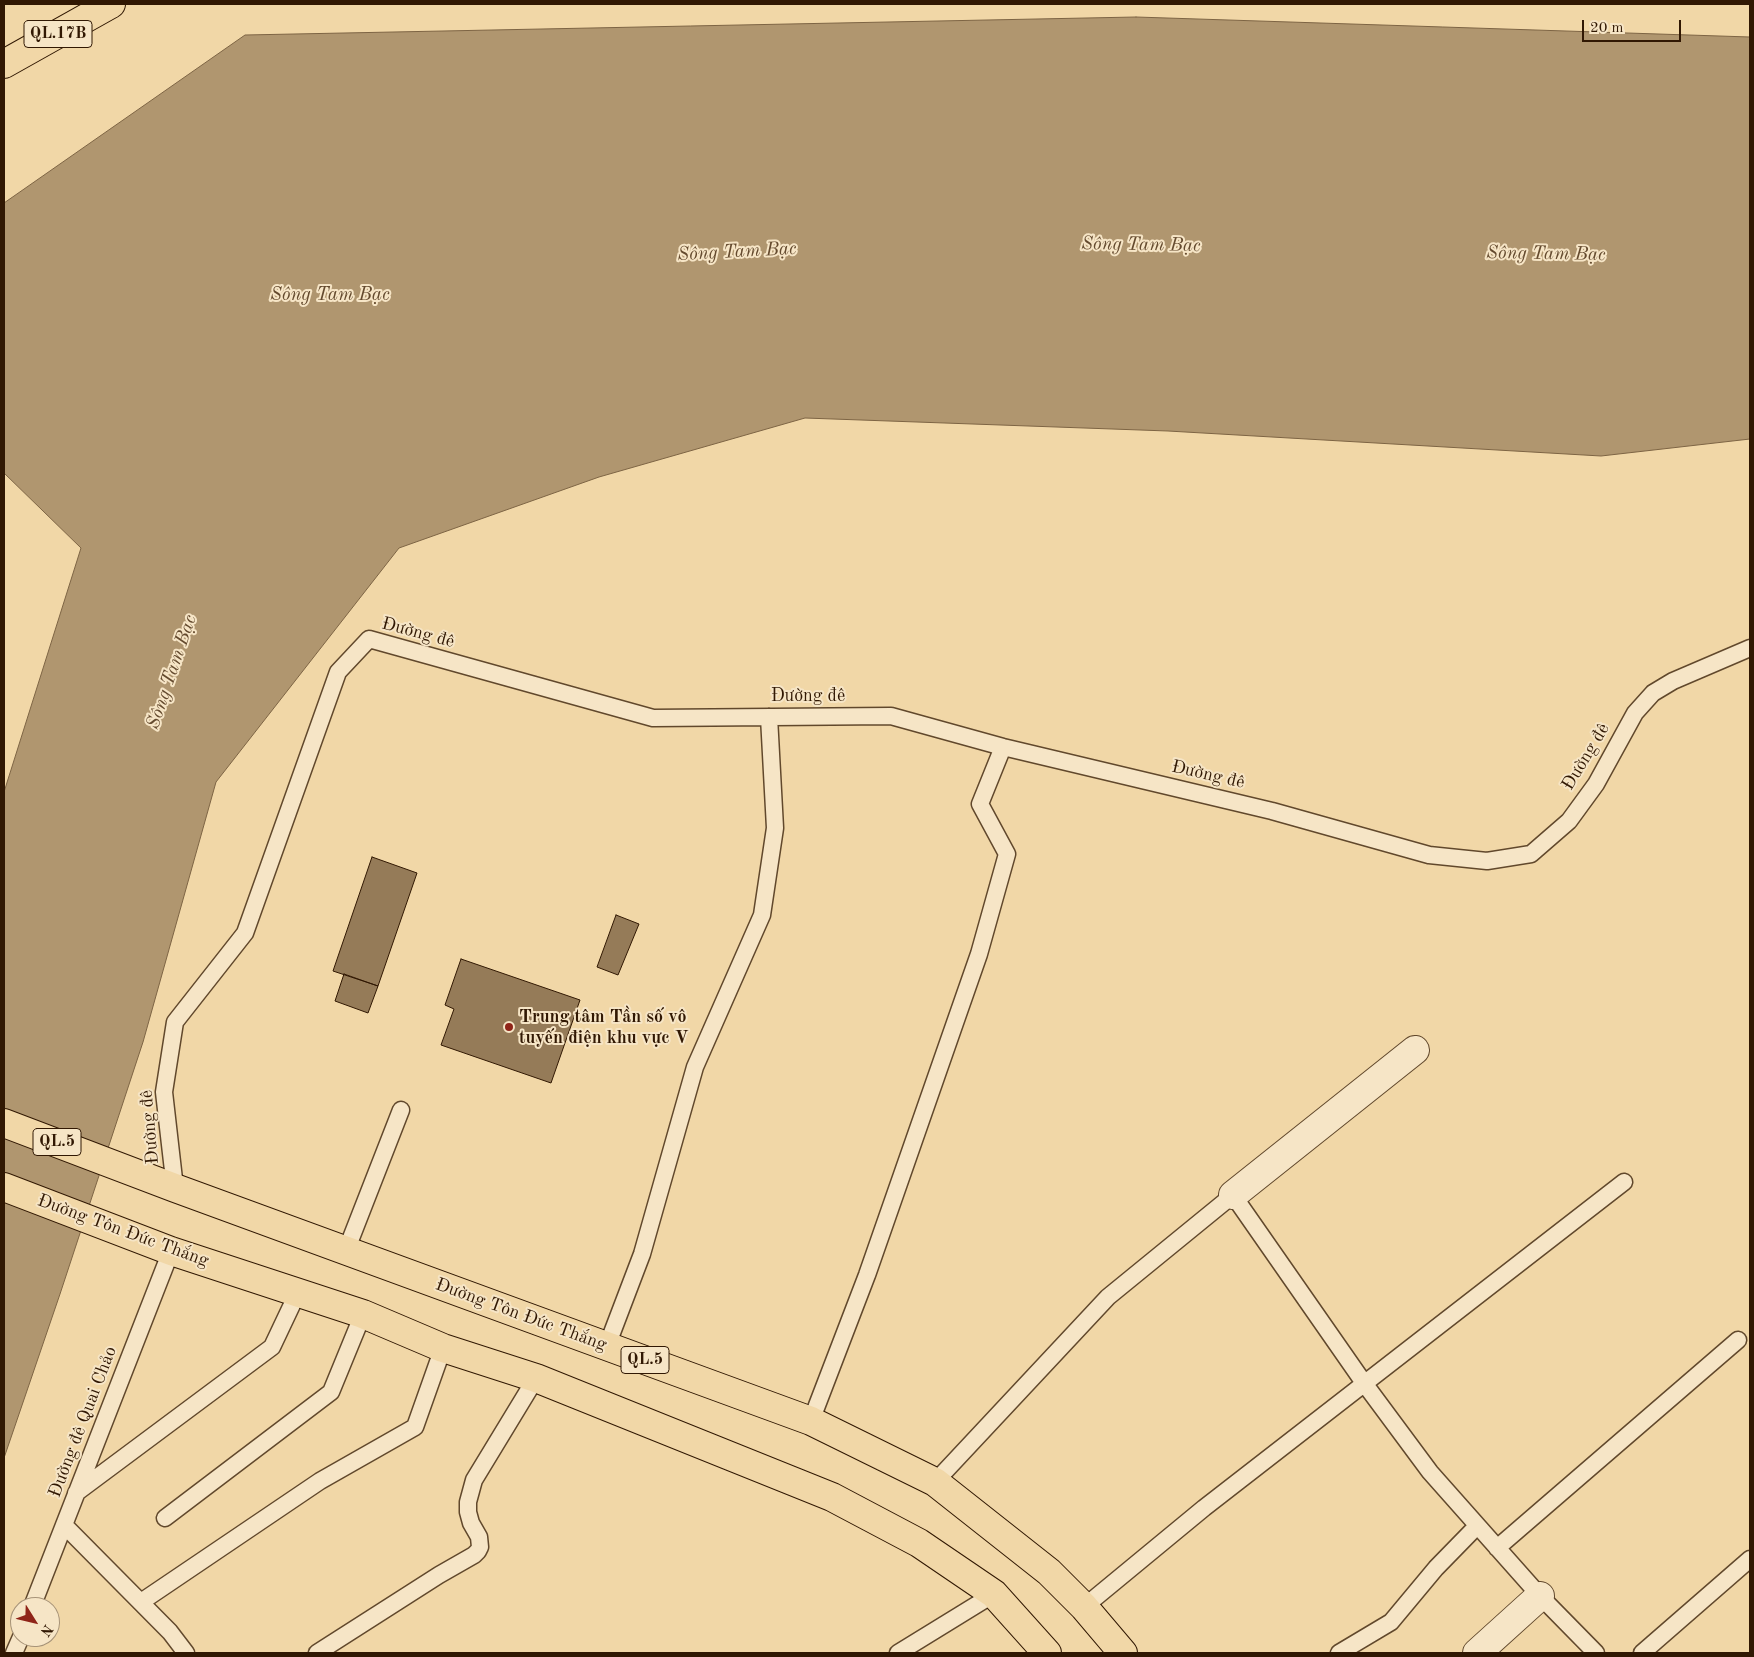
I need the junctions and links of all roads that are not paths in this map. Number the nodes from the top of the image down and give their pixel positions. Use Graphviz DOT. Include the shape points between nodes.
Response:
graph roads {
  1 [pos="111,4"];
  2 [pos="4,64"];
  3 [pos="1750,648"];
  4 [pos="769,717"];
  5 [pos="1003,747"];
  6 [pos="1414,1050"];
  7 [pos="401,1110"];
  8 [pos="4,1123"];
  9 [pos="1624,1182"];
  10 [pos="4,1187"];
  11 [pos="175,1188"];
  12 [pos="1233,1195"];
  13 [pos="170,1250"];
  14 [pos="346,1251"];
  15 [pos="298,1292"];
  16 [pos="363,1314"];
  17 [pos="1738,1340"];
  18 [pos="607,1346"];
  19 [pos="443,1348"];
  20 [pos="536,1378"];
  21 [pos="1364,1383"];
  22 [pos="811,1421"];
  23 [pos="935,1482"];
  24 [pos="76,1493"];
  25 [pos="165,1518"];
  26 [pos="64,1525"];
  27 [pos="1477,1526"];
  28 [pos="1497,1548"];
  29 [pos="1750,1560"];
  30 [pos="994,1594"];
  31 [pos="1540,1596"];
  32 [pos="36,1597"];
  33 [pos="141,1602"];
  34 [pos="1084,1608"];
  35 [pos="186,1653"];
  36 [pos="316,1653"];
  37 [pos="898,1653"];
  38 [pos="1048,1653"];
  39 [pos="1123,1653"];
  40 [pos="1339,1653"];
  41 [pos="1477,1653"];
  42 [pos="1596,1653"];
  43 [pos="1642,1653"];
  1 -- 2 [label="main road, QL.17B"];
  3 -- 5 [label="lane, Đường đê" via="1653,693 1635,713 1596,784 1569,821 1531,854 1487,861 1430,855 1272,811"];
  4 -- 5 [label="lane, Đường đê" via="891,716"];
  4 -- 11 [label="lane, Đường đê" via="653,718 369,639 338,672 245,933 175,1022 164,1092"];
  4 -- 18 [label="lane" via="775,828 762,915 695,1067 642,1254"];
  5 -- 22 [label="lane" via="980,804 1007,854 979,954 867,1275"];
  6 -- 12 [label="street"];
  7 -- 14 [label="lane"];
  8 -- 11 [label="main road, Đường Tôn Đức Thắng / QL.5"];
  9 -- 21 [label="lane"];
  10 -- 13 [label="main road, Đường Tôn Đức Thắng"];
  11 -- 14 [label="main road, Đường Tôn Đức Thắng / QL.5"];
  12 -- 21 [label="lane"];
  12 -- 23 [label="lane" via="1108,1297"];
  13 -- 15 [label="main road, Đường Tôn Đức Thắng"];
  13 -- 24 [label="lane, Đường đê Quai Chảo"];
  14 -- 18 [label="main road, Đường Tôn Đức Thắng / QL.5"];
  15 -- 16 [label="main road, Đường Tôn Đức Thắng"];
  15 -- 24 [label="lane" via="272,1347"];
  16 -- 19 [label="main road, Đường Tôn Đức Thắng"];
  16 -- 25 [label="lane" via="330,1392"];
  17 -- 28 [label="lane"];
  18 -- 22 [label="main road, Đường Tôn Đức Thắng / QL.5"];
  19 -- 20 [label="main road, Đường Tôn Đức Thắng"];
  19 -- 33 [label="lane" via="415,1426 320,1481"];
  20 -- 30 [label="main road, Đường Tôn Đức Thắng" via="832,1497 919,1543"];
  20 -- 36 [label="lane" via="474,1480 468,1512 479,1537 478,1551"];
  21 -- 27 [label="lane" via="1430,1472"];
  21 -- 34 [label="lane" via="1204,1508"];
  22 -- 23 [label="main road, Đường Tôn Đức Thắng / QL.5"];
  23 -- 34 [label="main road, Đường Tôn Đức Thắng / QL.5" via="1049,1572"];
  24 -- 26 [label="lane, Đường đê Quai Chảo"];
  26 -- 32 [label="lane, Đường đê Quai Chảo"];
  26 -- 33 [label="lane"];
  27 -- 28 [label="lane"];
  27 -- 40 [label="lane" via="1436,1568 1391,1622"];
  28 -- 31 [label="lane"];
  29 -- 43 [label="lane"];
  30 -- 37 [label="lane"];
  30 -- 38 [label="main road, Đường Tôn Đức Thắng"];
  31 -- 41 [label="street"];
  31 -- 42 [label="lane"];
  33 -- 35 [label="lane"];
  34 -- 39 [label="main road, Đường Tôn Đức Thắng / QL.5"];
}
